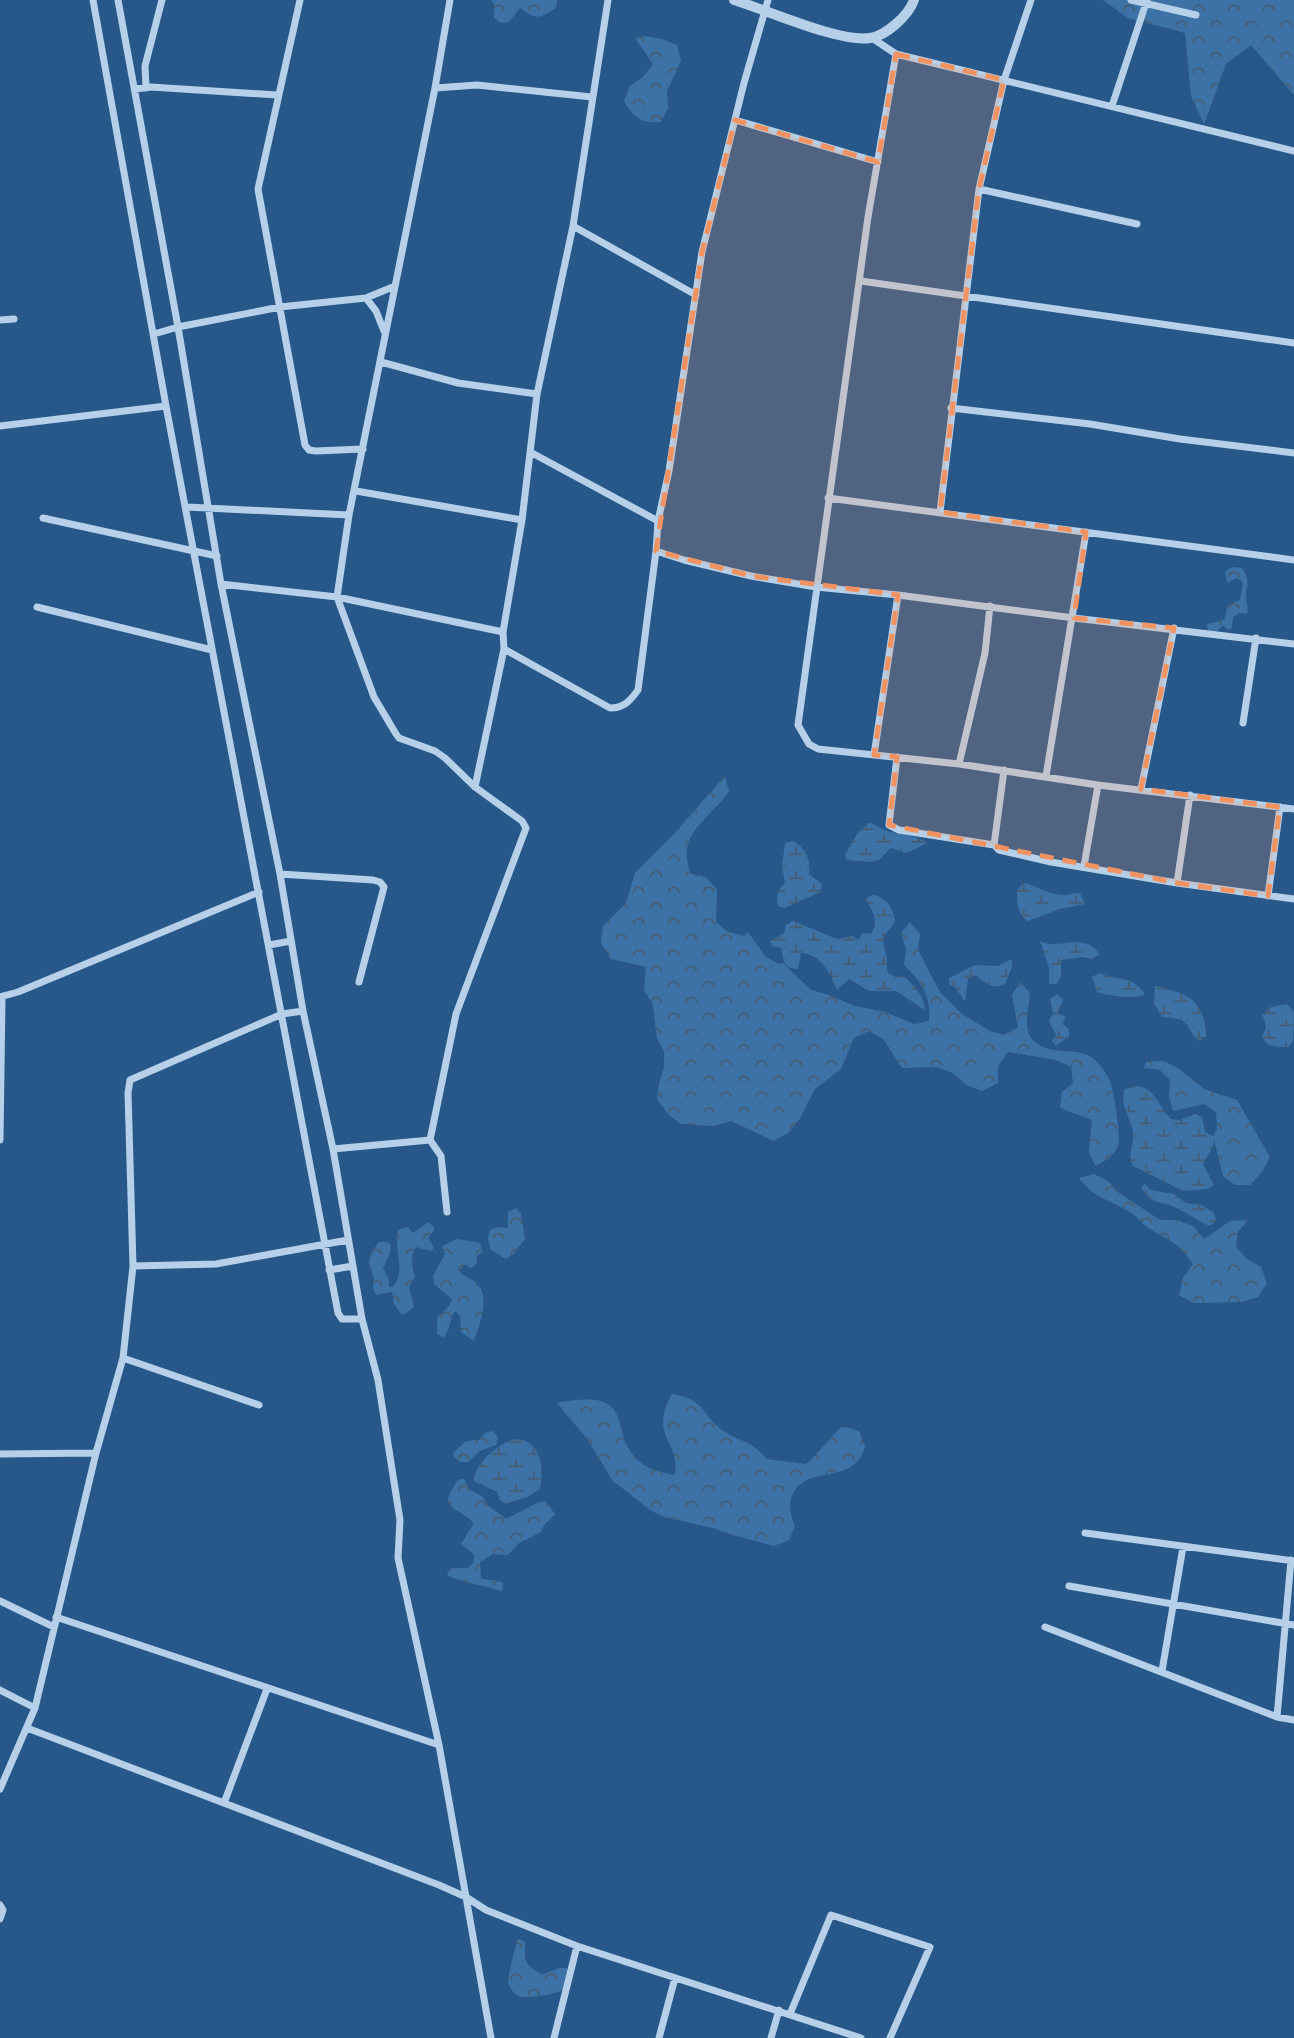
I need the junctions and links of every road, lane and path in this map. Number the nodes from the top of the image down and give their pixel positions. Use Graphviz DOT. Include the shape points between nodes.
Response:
graph roads {
  1 [pos="93,0"];
  2 [pos="118,0"];
  3 [pos="162,0"];
  4 [pos="299,0"];
  5 [pos="450,0"];
  6 [pos="608,0"];
  7 [pos="734,0"];
  8 [pos="914,0"];
  9 [pos="1031,0"];
  10 [pos="1130,0"];
  11 [pos="1146,1"];
  12 [pos="767,5"];
  13 [pos="1196,15"];
  14 [pos="872,38"];
  15 [pos="896,54"];
  16 [pos="1004,80"];
  17 [pos="146,88"];
  18 [pos="435,88"];
  19 [pos="135,89"];
  20 [pos="277,95"];
  21 [pos="592,97"];
  22 [pos="1112,106"];
  23 [pos="735,120"];
  24 [pos="1294,151"];
  25 [pos="878,162"];
  26 [pos="979,189"];
  27 [pos="1137,224"];
  28 [pos="573,226"];
  29 [pos="861,281"];
  30 [pos="395,286"];
  31 [pos="696,295"];
  32 [pos="366,298"];
  33 [pos="967,298"];
  34 [pos="280,307"];
  35 [pos="14,319"];
  36 [pos="0,320"];
  37 [pos="178,327"];
  38 [pos="384,332"];
  39 [pos="154,334"];
  40 [pos="1294,343"];
  41 [pos="381,362"];
  42 [pos="537,394"];
  43 [pos="166,405"];
  44 [pos="951,408"];
  45 [pos="0,426"];
  46 [pos="363,449"];
  47 [pos="532,453"];
  48 [pos="1294,453"];
  49 [pos="356,491"];
  50 [pos="828,498"];
  51 [pos="187,507"];
  52 [pos="209,507"];
  53 [pos="940,512"];
  54 [pos="349,514"];
  55 [pos="43,518"];
  56 [pos="522,520"];
  57 [pos="657,521"];
  58 [pos="1086,532"];
  59 [pos="656,551"];
  60 [pos="194,552"];
  61 [pos="217,556"];
  62 [pos="1294,559"];
  63 [pos="221,584"];
  64 [pos="817,587"];
  65 [pos="898,595"];
  66 [pos="337,597"];
  67 [pos="990,606"];
  68 [pos="37,607"];
  69 [pos="1074,618"];
  70 [pos="1174,628"];
  71 [pos="503,632"];
  72 [pos="1256,638"];
  73 [pos="1294,644"];
  74 [pos="504,649"];
  75 [pos="212,650"];
  76 [pos="1243,723"];
  77 [pos="874,755"];
  78 [pos="897,757"];
  79 [pos="959,764"];
  80 [pos="1004,770"];
  81 [pos="1046,776"];
  82 [pos="1098,785"];
  83 [pos="475,787"];
  84 [pos="1141,789"];
  85 [pos="1189,795"];
  86 [pos="1280,807"];
  87 [pos="1294,809"];
  88 [pos="994,845"];
  89 [pos="1084,866"];
  90 [pos="280,874"];
  91 [pos="1177,883"];
  92 [pos="259,892"];
  93 [pos="1268,896"];
  94 [pos="1294,899"];
  95 [pos="291,941"];
  96 [pos="269,944"];
  97 [pos="359,982"];
  98 [pos="1,997"];
  99 [pos="303,1011"];
  100 [pos="282,1014"];
  101 [pos="1,1023"];
  102 [pos="0,1140"];
  103 [pos="430,1140"];
  104 [pos="333,1149"];
  105 [pos="447,1212"];
  106 [pos="348,1240"];
  107 [pos="325,1244"];
  108 [pos="133,1266"];
  109 [pos="353,1266"];
  110 [pos="330,1270"];
  111 [pos="362,1319"];
  112 [pos="123,1358"];
  113 [pos="259,1405"];
  114 [pos="96,1453"];
  115 [pos="0,1454"];
  116 [pos="1085,1533"];
  117 [pos="1183,1547"];
  118 [pos="1293,1560"];
  119 [pos="1069,1586"];
  120 [pos="0,1601"];
  121 [pos="1174,1604"];
  122 [pos="56,1616"];
  123 [pos="1290,1624"];
  124 [pos="54,1627"];
  125 [pos="1045,1627"];
  126 [pos="1162,1671"];
  127 [pos="267,1689"];
  128 [pos="0,1690"];
  129 [pos="35,1708"];
  130 [pos="1277,1717"];
  131 [pos="1294,1720"];
  132 [pos="27,1728"];
  133 [pos="439,1745"];
  134 [pos="0,1764"];
  135 [pos="9,1769"];
  136 [pos="0,1790"];
  137 [pos="225,1802"];
  138 [pos="466,1897"];
  139 [pos="0,1905"];
  140 [pos="0,1919"];
  141 [pos="577,1946"];
  142 [pos="676,1978"];
  143 [pos="779,2010"];
  144 [pos="790,2014"];
  145 [pos="491,2038"];
  146 [pos="554,2038"];
  147 [pos="659,2038"];
  148 [pos="771,2038"];
  149 [pos="861,2038"];
  150 [pos="890,2038"];
  1 -- 39 [label="street"];
  2 -- 19 [label="street"];
  3 -- 17 [label="street" via="145,66"];
  4 -- 20 [label="street"];
  5 -- 18 [label="street"];
  6 -- 21 [label="street"];
  7 -- 12 [label="street"];
  8 -- 14 [label="street" via="898,23"];
  9 -- 16 [label="street"];
  10 -- 11 [label="street"];
  11 -- 13 [label="street"];
  11 -- 22 [label="street"];
  12 -- 14 [label="street" via="842,37"];
  12 -- 23 [label="street"];
  14 -- 15 [label="street"];
  15 -- 16 [label="street"];
  15 -- 25 [label="street"];
  16 -- 22 [label="street"];
  16 -- 26 [label="street"];
  17 -- 19 [label="street"];
  17 -- 20 [label="street"];
  18 -- 21 [label="street" via="477,85"];
  18 -- 30 [label="street"];
  19 -- 37 [label="street"];
  20 -- 34 [label="street" via="258,189"];
  21 -- 28 [label="street"];
  22 -- 24 [label="street"];
  23 -- 25 [label="street"];
  23 -- 31 [label="street"];
  25 -- 29 [label="street"];
  26 -- 27 [label="street"];
  26 -- 33 [label="street"];
  28 -- 31 [label="street"];
  28 -- 42 [label="street"];
  29 -- 33 [label="street"];
  29 -- 50 [label="street"];
  30 -- 32 [label="street"];
  30 -- 38 [label="street"];
  31 -- 57 [label="street"];
  32 -- 34 [label="street"];
  32 -- 38 [label="street"];
  33 -- 40 [label="street"];
  33 -- 44 [label="street"];
  34 -- 37 [label="street"];
  34 -- 46 [label="street" via="305,445 316,451"];
  35 -- 36 [label="street"];
  37 -- 39 [label="street"];
  37 -- 52 [label="street"];
  38 -- 41 [label="street"];
  39 -- 43 [label="street"];
  41 -- 42 [label="street" via="458,383"];
  41 -- 46 [label="street"];
  42 -- 47 [label="street"];
  43 -- 45 [label="street"];
  43 -- 51 [label="street"];
  44 -- 48 [label="street"];
  44 -- 53 [label="street"];
  46 -- 49 [label="street"];
  47 -- 56 [label="street"];
  47 -- 57 [label="street"];
  49 -- 54 [label="street"];
  49 -- 56 [label="street"];
  50 -- 53 [label="street"];
  50 -- 64 [label="street"];
  51 -- 52 [label="street"];
  51 -- 60 [label="street"];
  52 -- 54 [label="street"];
  52 -- 61 [label="street"];
  53 -- 58 [label="street"];
  54 -- 66 [label="street"];
  55 -- 60 [label="street"];
  56 -- 71 [label="street"];
  57 -- 59 [label="street"];
  58 -- 62 [label="street"];
  58 -- 69 [label="street"];
  59 -- 64 [label="street" via="751,576"];
  59 -- 74 [label="street" via="638,690 630,701 610,708"];
  60 -- 61 [label="street"];
  60 -- 75 [label="street"];
  61 -- 63 [label="street"];
  63 -- 66 [label="street"];
  63 -- 90 [label="street"];
  64 -- 65 [label="street"];
  64 -- 77 [label="street" via="798,725 809,744 818,749"];
  65 -- 67 [label="street"];
  65 -- 77 [label="street"];
  66 -- 71 [label="street"];
  66 -- 83 [label="street" via="374,697 396,734 435,751"];
  67 -- 69 [label="street"];
  67 -- 79 [label="street" via="985,653"];
  68 -- 75 [label="street"];
  69 -- 70 [label="street"];
  69 -- 81 [label="street"];
  70 -- 72 [label="street"];
  70 -- 84 [label="street"];
  71 -- 74 [label="street"];
  72 -- 73 [label="street"];
  72 -- 76 [label="street"];
  74 -- 83 [label="street"];
  75 -- 92 [label="street"];
  77 -- 78 [label="street"];
  78 -- 79 [label="street"];
  78 -- 88 [label="street" via="889,825"];
  79 -- 80 [label="street"];
  80 -- 81 [label="street"];
  80 -- 88 [label="street"];
  81 -- 82 [label="street"];
  82 -- 84 [label="street"];
  82 -- 89 [label="street"];
  83 -- 103 [label="street" via="526,828 456,1014"];
  84 -- 85 [label="street"];
  85 -- 86 [label="street"];
  85 -- 91 [label="street"];
  86 -- 87 [label="street"];
  86 -- 93 [label="street"];
  88 -- 89 [label="street" via="1029,857"];
  89 -- 91 [label="street"];
  90 -- 95 [label="street"];
  90 -- 97 [label="street" via="373,880 384,887"];
  91 -- 93 [label="street"];
  92 -- 96 [label="street"];
  92 -- 98 [label="street"];
  93 -- 94 [label="street"];
  95 -- 96 [label="street"];
  95 -- 99 [label="street"];
  96 -- 100 [label="street"];
  98 -- 101 [label="street"];
  99 -- 100 [label="street"];
  99 -- 104 [label="street"];
  100 -- 107 [label="street"];
  100 -- 108 [label="street" via="130,1080"];
  101 -- 102 [label="street"];
  103 -- 104 [label="street"];
  103 -- 105 [label="street" via="441,1156"];
  104 -- 106 [label="street"];
  106 -- 107 [label="street"];
  106 -- 109 [label="street"];
  107 -- 108 [label="street" via="216,1264"];
  107 -- 110 [label="street"];
  108 -- 112 [label="street"];
  109 -- 110 [label="street"];
  109 -- 111 [label="street"];
  110 -- 111 [label="street" via="340,1317"];
  111 -- 133 [label="street" via="378,1380 400,1520 398,1558"];
  112 -- 113 [label="street"];
  112 -- 114 [label="street"];
  114 -- 115 [label="street"];
  114 -- 122 [label="street"];
  116 -- 117 [label="street"];
  117 -- 118 [label="street"];
  117 -- 121 [label="street"];
  118 -- 123 [label="street"];
  119 -- 121 [label="street"];
  120 -- 124 [label="street"];
  121 -- 123 [label="street"];
  121 -- 126 [label="street"];
  122 -- 124 [label="street"];
  122 -- 127 [label="street"];
  123 -- 130 [label="street"];
  124 -- 129 [label="street"];
  125 -- 126 [label="street"];
  126 -- 130 [label="street"];
  127 -- 133 [label="street"];
  127 -- 137 [label="street"];
  128 -- 129 [label="street"];
  129 -- 132 [label="street"];
  130 -- 131 [label="street"];
  132 -- 135 [label="street"];
  132 -- 137 [label="street"];
  133 -- 138 [label="street"];
  134 -- 135 [label="street"];
  135 -- 136 [label="street"];
  137 -- 138 [label="street"];
  138 -- 141 [label="street" via="486,1910"];
  138 -- 145 [label="street"];
  139 -- 140 [label="street"];
  141 -- 142 [label="street"];
  141 -- 146 [label="street"];
  142 -- 143 [label="street"];
  142 -- 147 [label="street"];
  143 -- 144 [label="street"];
  143 -- 148 [label="street"];
  144 -- 149 [label="street"];
  144 -- 150 [label="street" via="831,1915 930,1947"];
}
